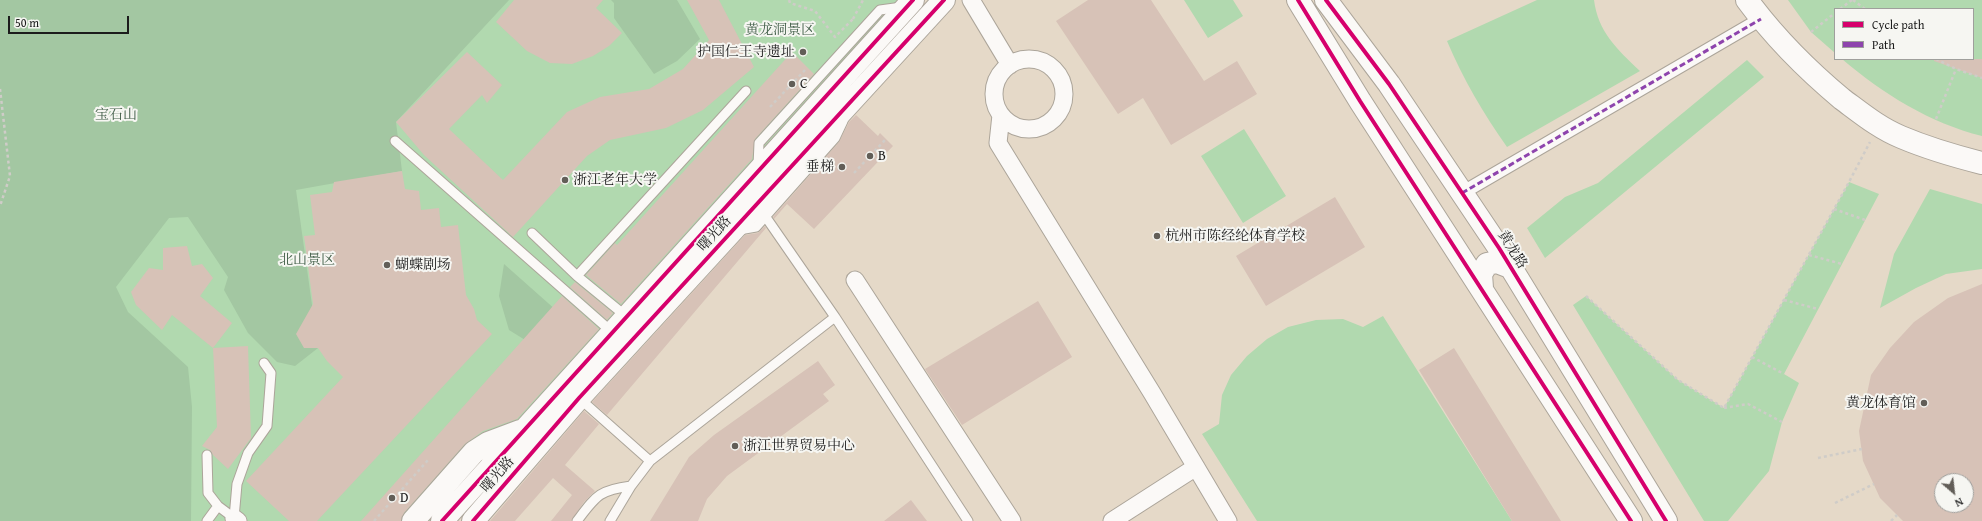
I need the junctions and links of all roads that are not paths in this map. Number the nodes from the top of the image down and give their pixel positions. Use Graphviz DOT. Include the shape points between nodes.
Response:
graph roads {
  1 [pos="944,0"];
  2 [pos="971,0"];
  3 [pos="1298,0"];
  4 [pos="1326,0"];
  5 [pos="1747,0"];
  6 [pos="910,3"];
  7 [pos="1761,19"];
  8 [pos="1010,65"];
  9 [pos="746,91"];
  10 [pos="1001,115"];
  11 [pos="395,141"];
  12 [pos="1982,163"];
  13 [pos="1462,193"];
  14 [pos="761,210"];
  15 [pos="532,233"];
  16 [pos="1510,267"];
  17 [pos="577,276"];
  18 [pos="855,280"];
  19 [pos="1482,288"];
  20 [pos="835,317"];
  21 [pos="620,325"];
  22 [pos="264,363"];
  23 [pos="579,398"];
  24 [pos="523,430"];
  25 [pos="207,455"];
  26 [pos="650,461"];
  27 [pos="1196,467"];
  28 [pos="631,486"];
  29 [pos="218,506"];
  30 [pos="236,519"];
  31 [pos="207,521"];
  32 [pos="413,521"];
  33 [pos="442,521"];
  34 [pos="473,521"];
  35 [pos="577,521"];
  36 [pos="610,521"];
  37 [pos="968,521"];
  38 [pos="1012,521"];
  39 [pos="1112,521"];
  40 [pos="1228,521"];
  41 [pos="1631,521"];
  42 [pos="1666,521"];
  1 -- 14 [label="main road, 曙光路" via="855,97"];
  2 -- 8 [label="street"];
  3 -- 19 [label="main road" via="1360,102"];
  4 -- 13 [label="main road, 黄龙路" via="1388,84"];
  5 -- 7 [label="main road"];
  6 -- 21 [label="main road, 曙光路"];
  7 -- 12 [label="main road" via="1793,55 1823,83 1877,125 1937,151"];
  7 -- 13 [label="street"];
  8 -- 10 [label="street" via="1002,72 995,88 996,105"];
  8 -- 10 [label="street" via="1021,60 1033,59 1044,62 1060,77 1064,88 1064,100 1060,111 1052,120 1037,127 1020,128"];
  9 -- 17 [label="lane"];
  10 -- 27 [label="street" via="998,143"];
  11 -- 21 [label="lane"];
  13 -- 16 [label="main road, 黄龙路"];
  14 -- 20 [label="lane"];
  14 -- 23 [label="main road, 曙光路" via="732,232"];
  15 -- 17 [label="lane"];
  16 -- 19 [label="main road" via="1497,262 1487,264 1480,274"];
  16 -- 42 [label="main road, 黄龙路"];
  17 -- 21 [label="lane"];
  18 -- 38 [label="street"];
  19 -- 41 [label="main road"];
  20 -- 26 [label="lane"];
  20 -- 37 [label="lane"];
  21 -- 24 [label="main road, 曙光路"];
  22 -- 30 [label="lane" via="271,373 267,426 248,453 237,484"];
  23 -- 26 [label="lane"];
  23 -- 34 [label="main road, 曙光路"];
  24 -- 32 [label="main road" via="488,443 474,452"];
  24 -- 33 [label="main road, 曙光路"];
  25 -- 29 [label="lane" via="208,493"];
  26 -- 28 [label="lane"];
  27 -- 39 [label="street"];
  27 -- 40 [label="street"];
  28 -- 35 [label="lane" via="610,488 593,500"];
  28 -- 36 [label="lane"];
  29 -- 30 [label="lane"];
  29 -- 31 [label="lane"];
}
